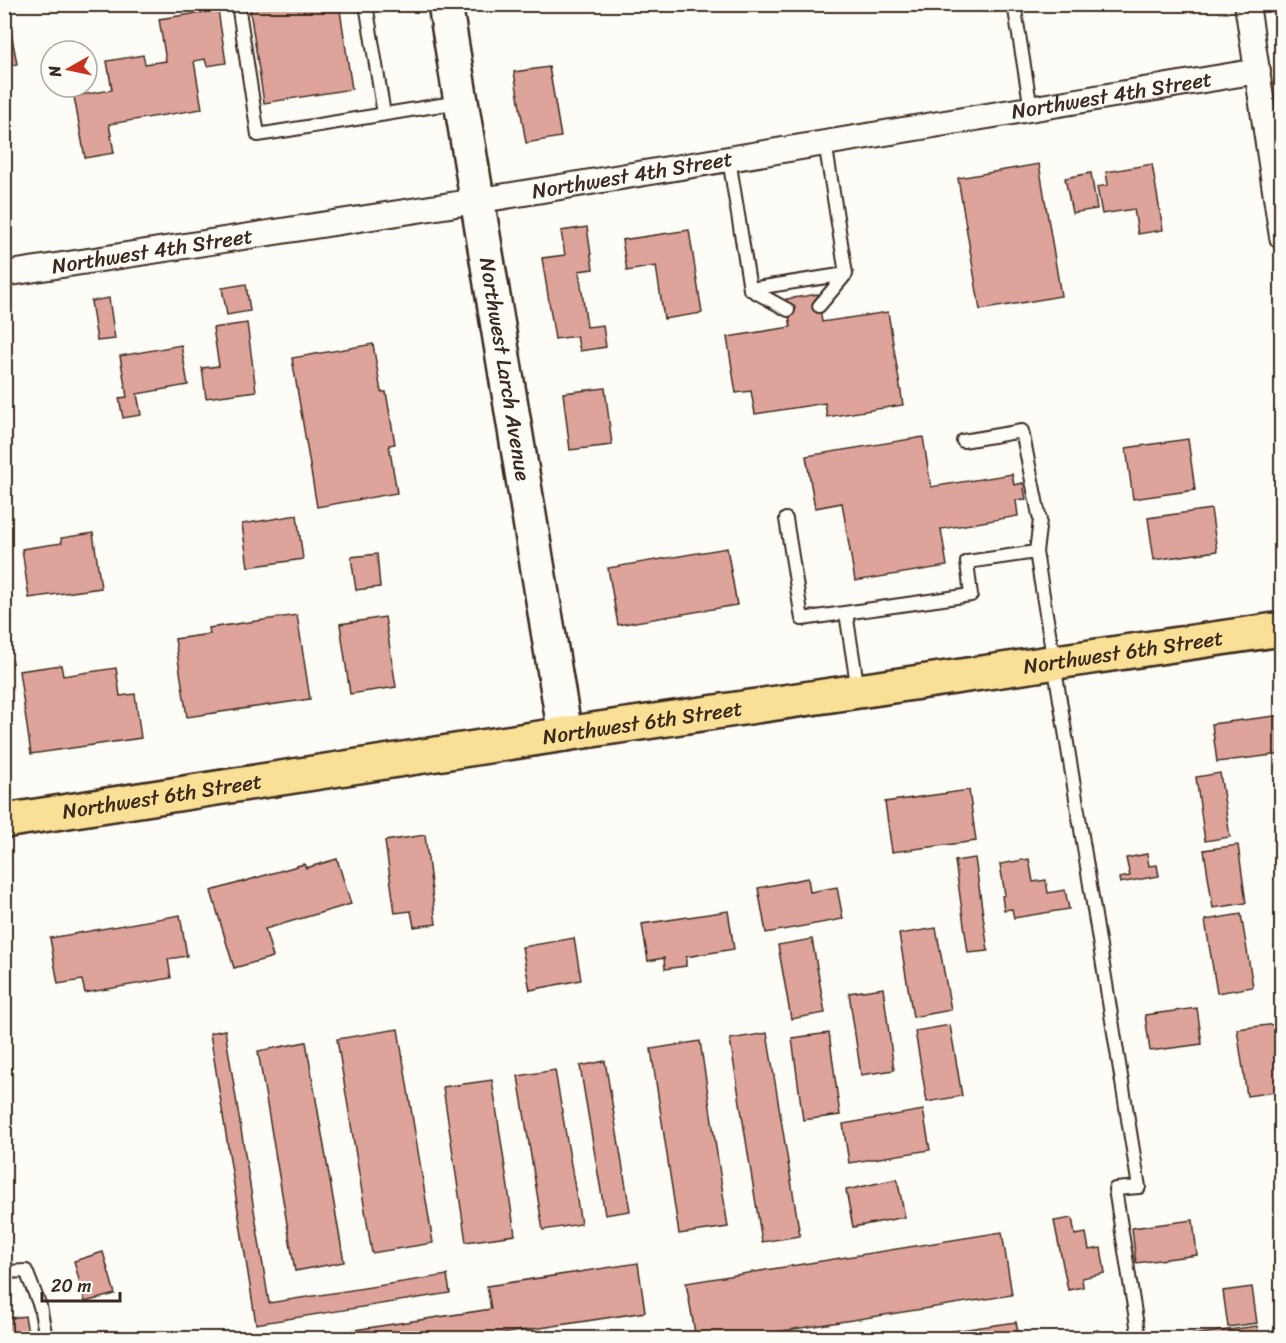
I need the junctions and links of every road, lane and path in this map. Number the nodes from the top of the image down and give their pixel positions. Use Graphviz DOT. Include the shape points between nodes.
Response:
graph roads {
  1 [pos="238,4"];
  2 [pos="366,4"];
  3 [pos="445,4"];
  4 [pos="1014,4"];
  5 [pos="1247,4"];
  6 [pos="1258,70"];
  7 [pos="460,101"];
  8 [pos="1031,109"];
  9 [pos="384,114"];
  10 [pos="825,142"];
  11 [pos="729,159"];
  12 [pos="476,201"];
  13 [pos="1281,237"];
  14 [pos="4,274"];
  15 [pos="846,274"];
  16 [pos="750,289"];
  17 [pos="819,306"];
  18 [pos="788,310"];
  19 [pos="963,441"];
  20 [pos="786,519"];
  21 [pos="1036,552"];
  22 [pos="846,613"];
  23 [pos="1281,629"];
  24 [pos="1053,663"];
  25 [pos="858,691"];
  26 [pos="565,734"];
  27 [pos="4,821"];
  28 [pos="4,1272"];
  29 [pos="46,1338"];
  30 [pos="1139,1338"];
  1 -- 9 [label="lane" via="258,135"];
  2 -- 9 [label="lane"];
  3 -- 7 [label="street, Northwest Larch Avenue"];
  4 -- 8 [label="lane"];
  5 -- 6 [label="street"];
  6 -- 8 [label="street, Northwest 4th Street"];
  6 -- 13 [label="street"];
  7 -- 9 [label="lane"];
  7 -- 12 [label="street, Northwest Larch Avenue"];
  8 -- 10 [label="street, Northwest 4th Street"];
  10 -- 11 [label="street, Northwest 4th Street"];
  10 -- 15 [label="lane"];
  11 -- 12 [label="street, Northwest 4th Street"];
  11 -- 16 [label="lane"];
  12 -- 14 [label="street, Northwest 4th Street"];
  12 -- 26 [label="street, Northwest Larch Avenue"];
  15 -- 16 [label="lane"];
  15 -- 17 [label="lane"];
  16 -- 18 [label="lane"];
  19 -- 21 [label="lane" via="1022,431 1040,520"];
  20 -- 22 [label="lane" via="802,619"];
  21 -- 22 [label="lane" via="967,562 971,595"];
  21 -- 24 [label="lane"];
  22 -- 25 [label="lane"];
  23 -- 24 [label="main road, Northwest 6th Street"];
  24 -- 25 [label="main road, Northwest 6th Street"];
  24 -- 30 [label="lane" via="1139,1187 1115,1189"];
  25 -- 26 [label="main road, Northwest 6th Street"];
  26 -- 27 [label="main road, Northwest 6th Street"];
  28 -- 29 [label="lane" via="26,1271 40,1306"];
}
